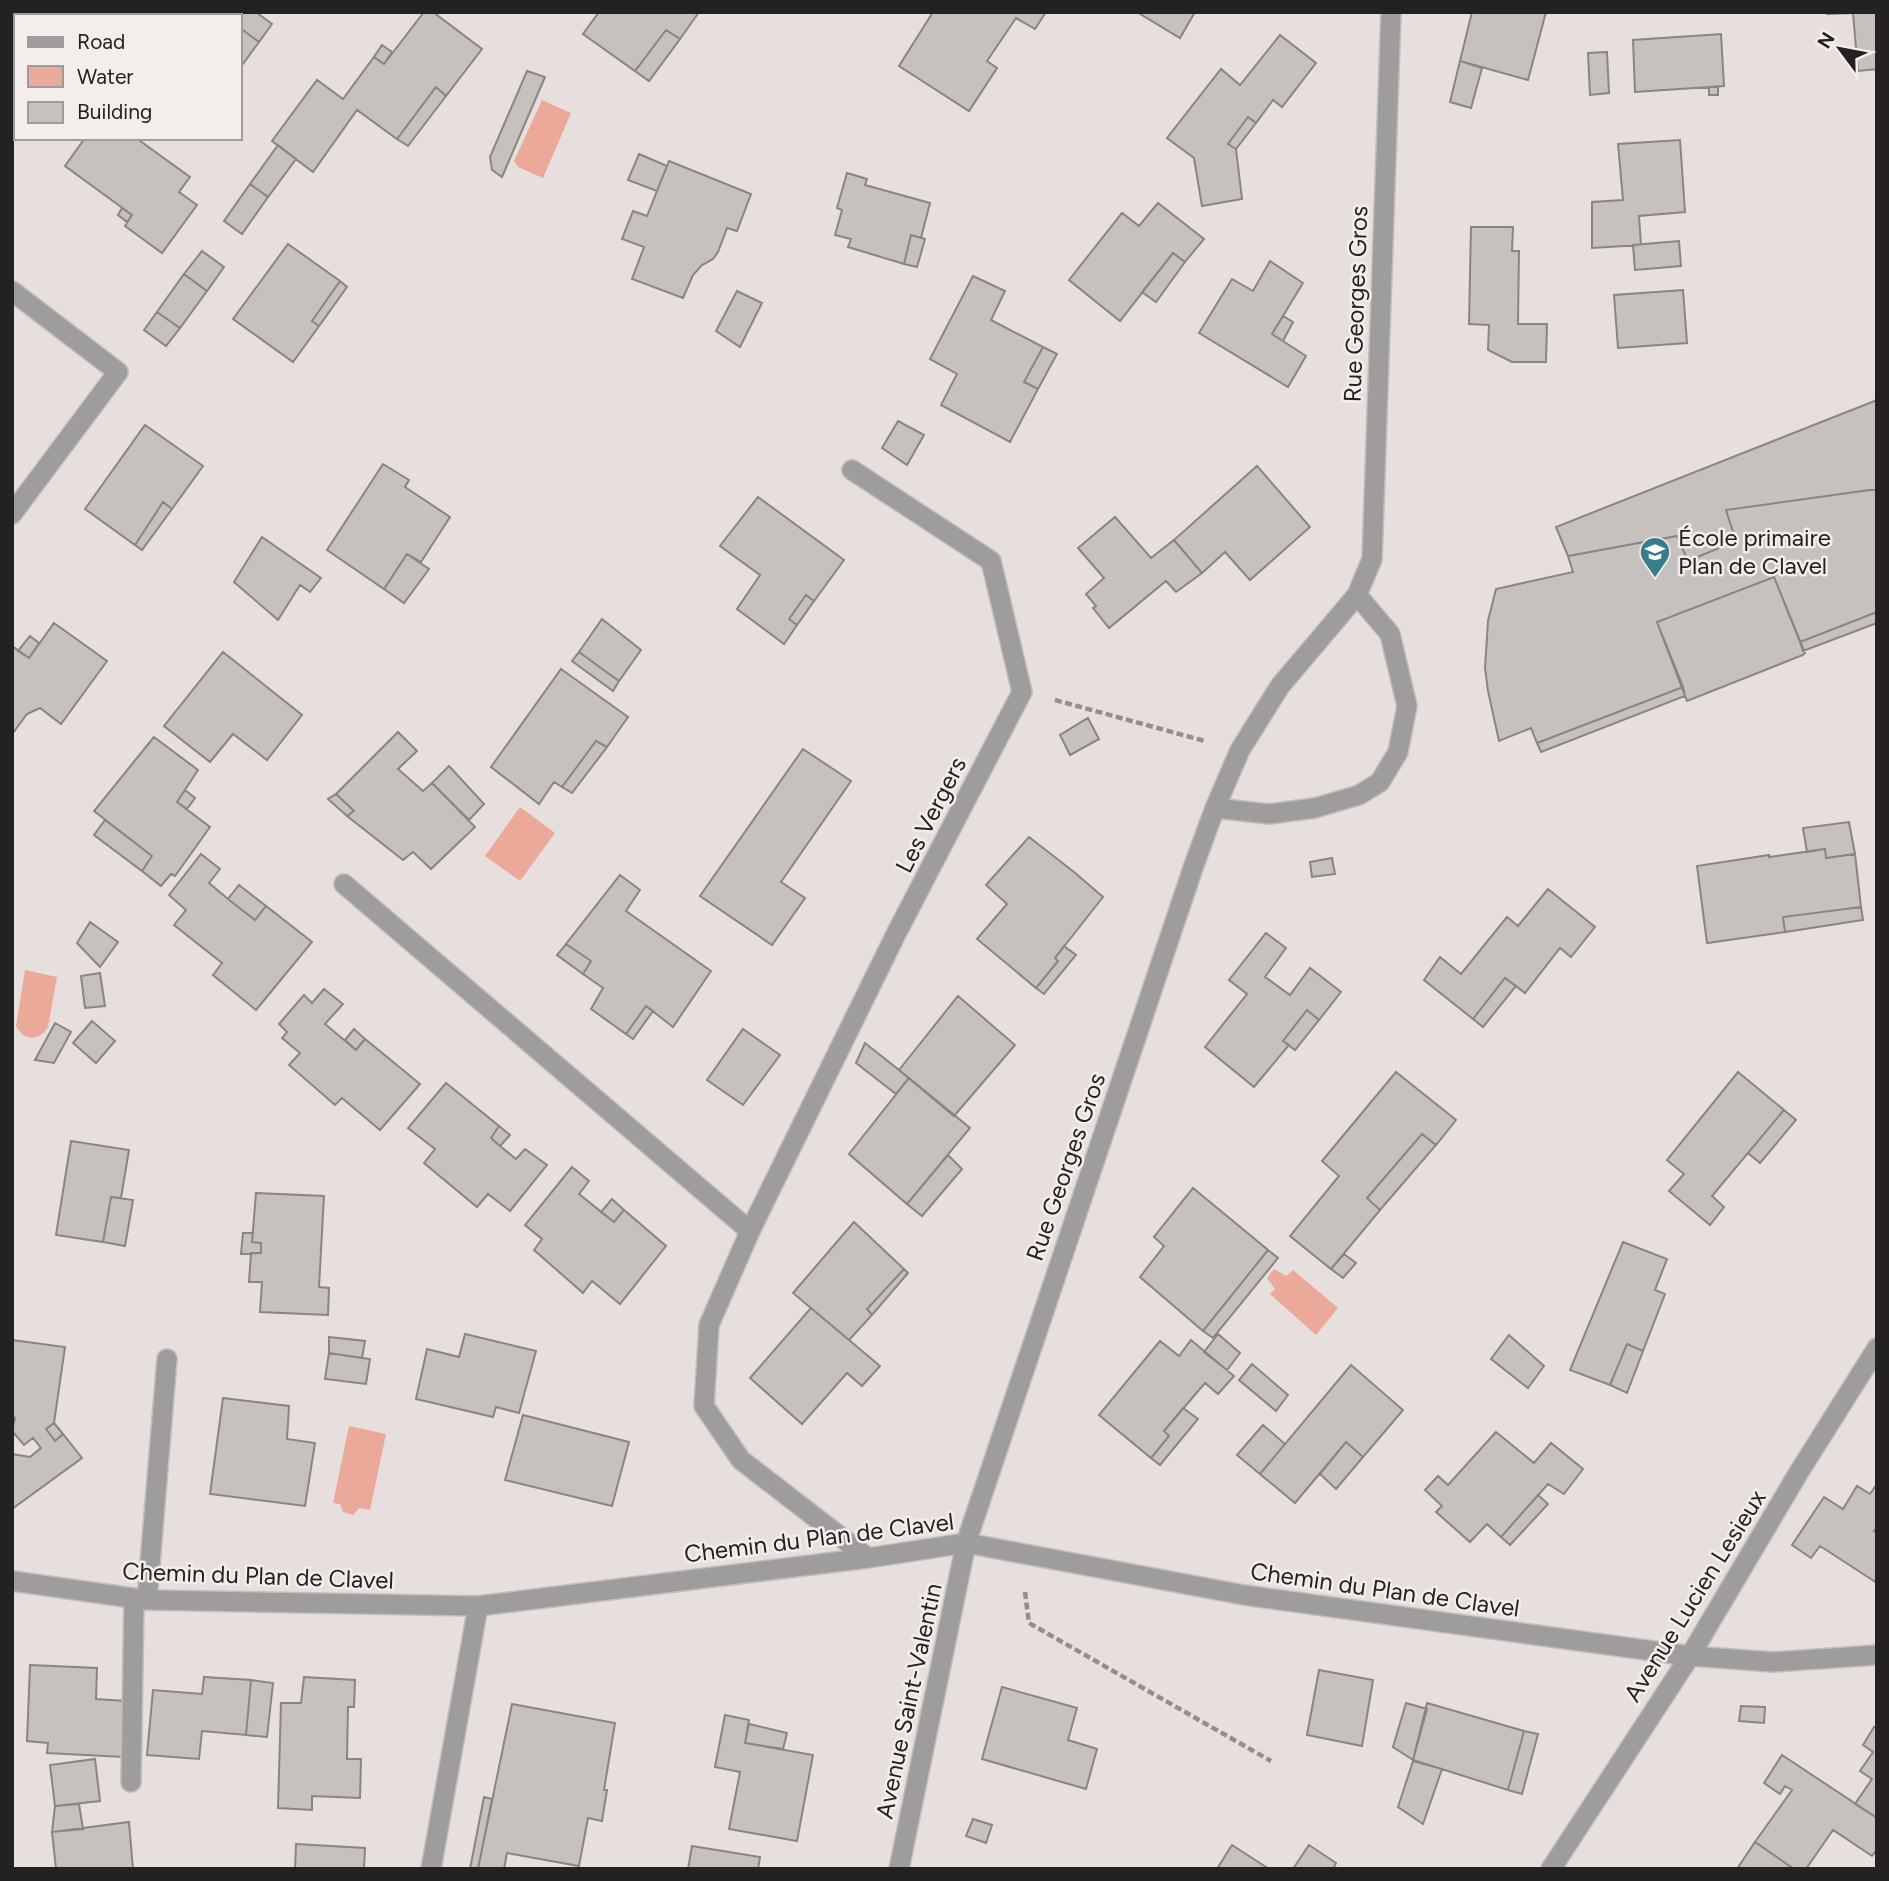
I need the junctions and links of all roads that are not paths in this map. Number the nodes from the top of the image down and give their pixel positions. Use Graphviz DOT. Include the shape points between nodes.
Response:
graph roads {
  1 [pos="1391,12"];
  2 [pos="12,291"];
  3 [pos="852,470"];
  4 [pos="12,514"];
  5 [pos="1357,595"];
  6 [pos="1215,808"];
  7 [pos="344,884"];
  8 [pos="750,1231"];
  9 [pos="1877,1348"];
  10 [pos="167,1359"];
  11 [pos="966,1543"];
  12 [pos="868,1559"];
  13 [pos="12,1581"];
  14 [pos="140,1600"];
  15 [pos="478,1606"];
  16 [pos="1877,1655"];
  17 [pos="1690,1656"];
  18 [pos="131,1782"];
  19 [pos="431,1869"];
  20 [pos="900,1869"];
  21 [pos="1551,1869"];
  1 -- 5 [label="street, Rue Georges Gros" via="1372,559"];
  2 -- 4 [label="street" via="118,372"];
  3 -- 8 [label="street, Les Vergers" via="991,561 1022,692"];
  5 -- 6 [label="street, Rue Georges Gros" via="1280,686 1240,750"];
  5 -- 6 [label="street" via="1390,634 1407,706 1398,752 1381,782 1359,795 1315,808 1269,814"];
  6 -- 11 [label="street, Rue Georges Gros"];
  7 -- 8 [label="street"];
  8 -- 12 [label="street, Les Vergers" via="709,1325 704,1406 741,1460"];
  9 -- 17 [label="street, Avenue Lucien Lesieux"];
  10 -- 14 [label="street"];
  11 -- 12 [label="street, Chemin du Plan de Clavel"];
  11 -- 17 [label="street, Chemin du Plan de Clavel" via="1244,1595"];
  11 -- 20 [label="street, Avenue Saint-Valentin"];
  12 -- 15 [label="street, Chemin du Plan de Clavel"];
  13 -- 14 [label="street, Chemin du Plan de Clavel"];
  14 -- 15 [label="street, Chemin du Plan de Clavel"];
  14 -- 18 [label="street"];
  15 -- 19 [label="street"];
  16 -- 17 [label="street, Chemin du Plan de Clavel" via="1773,1662"];
  17 -- 21 [label="street, Avenue Lucien Lesieux"];
}
